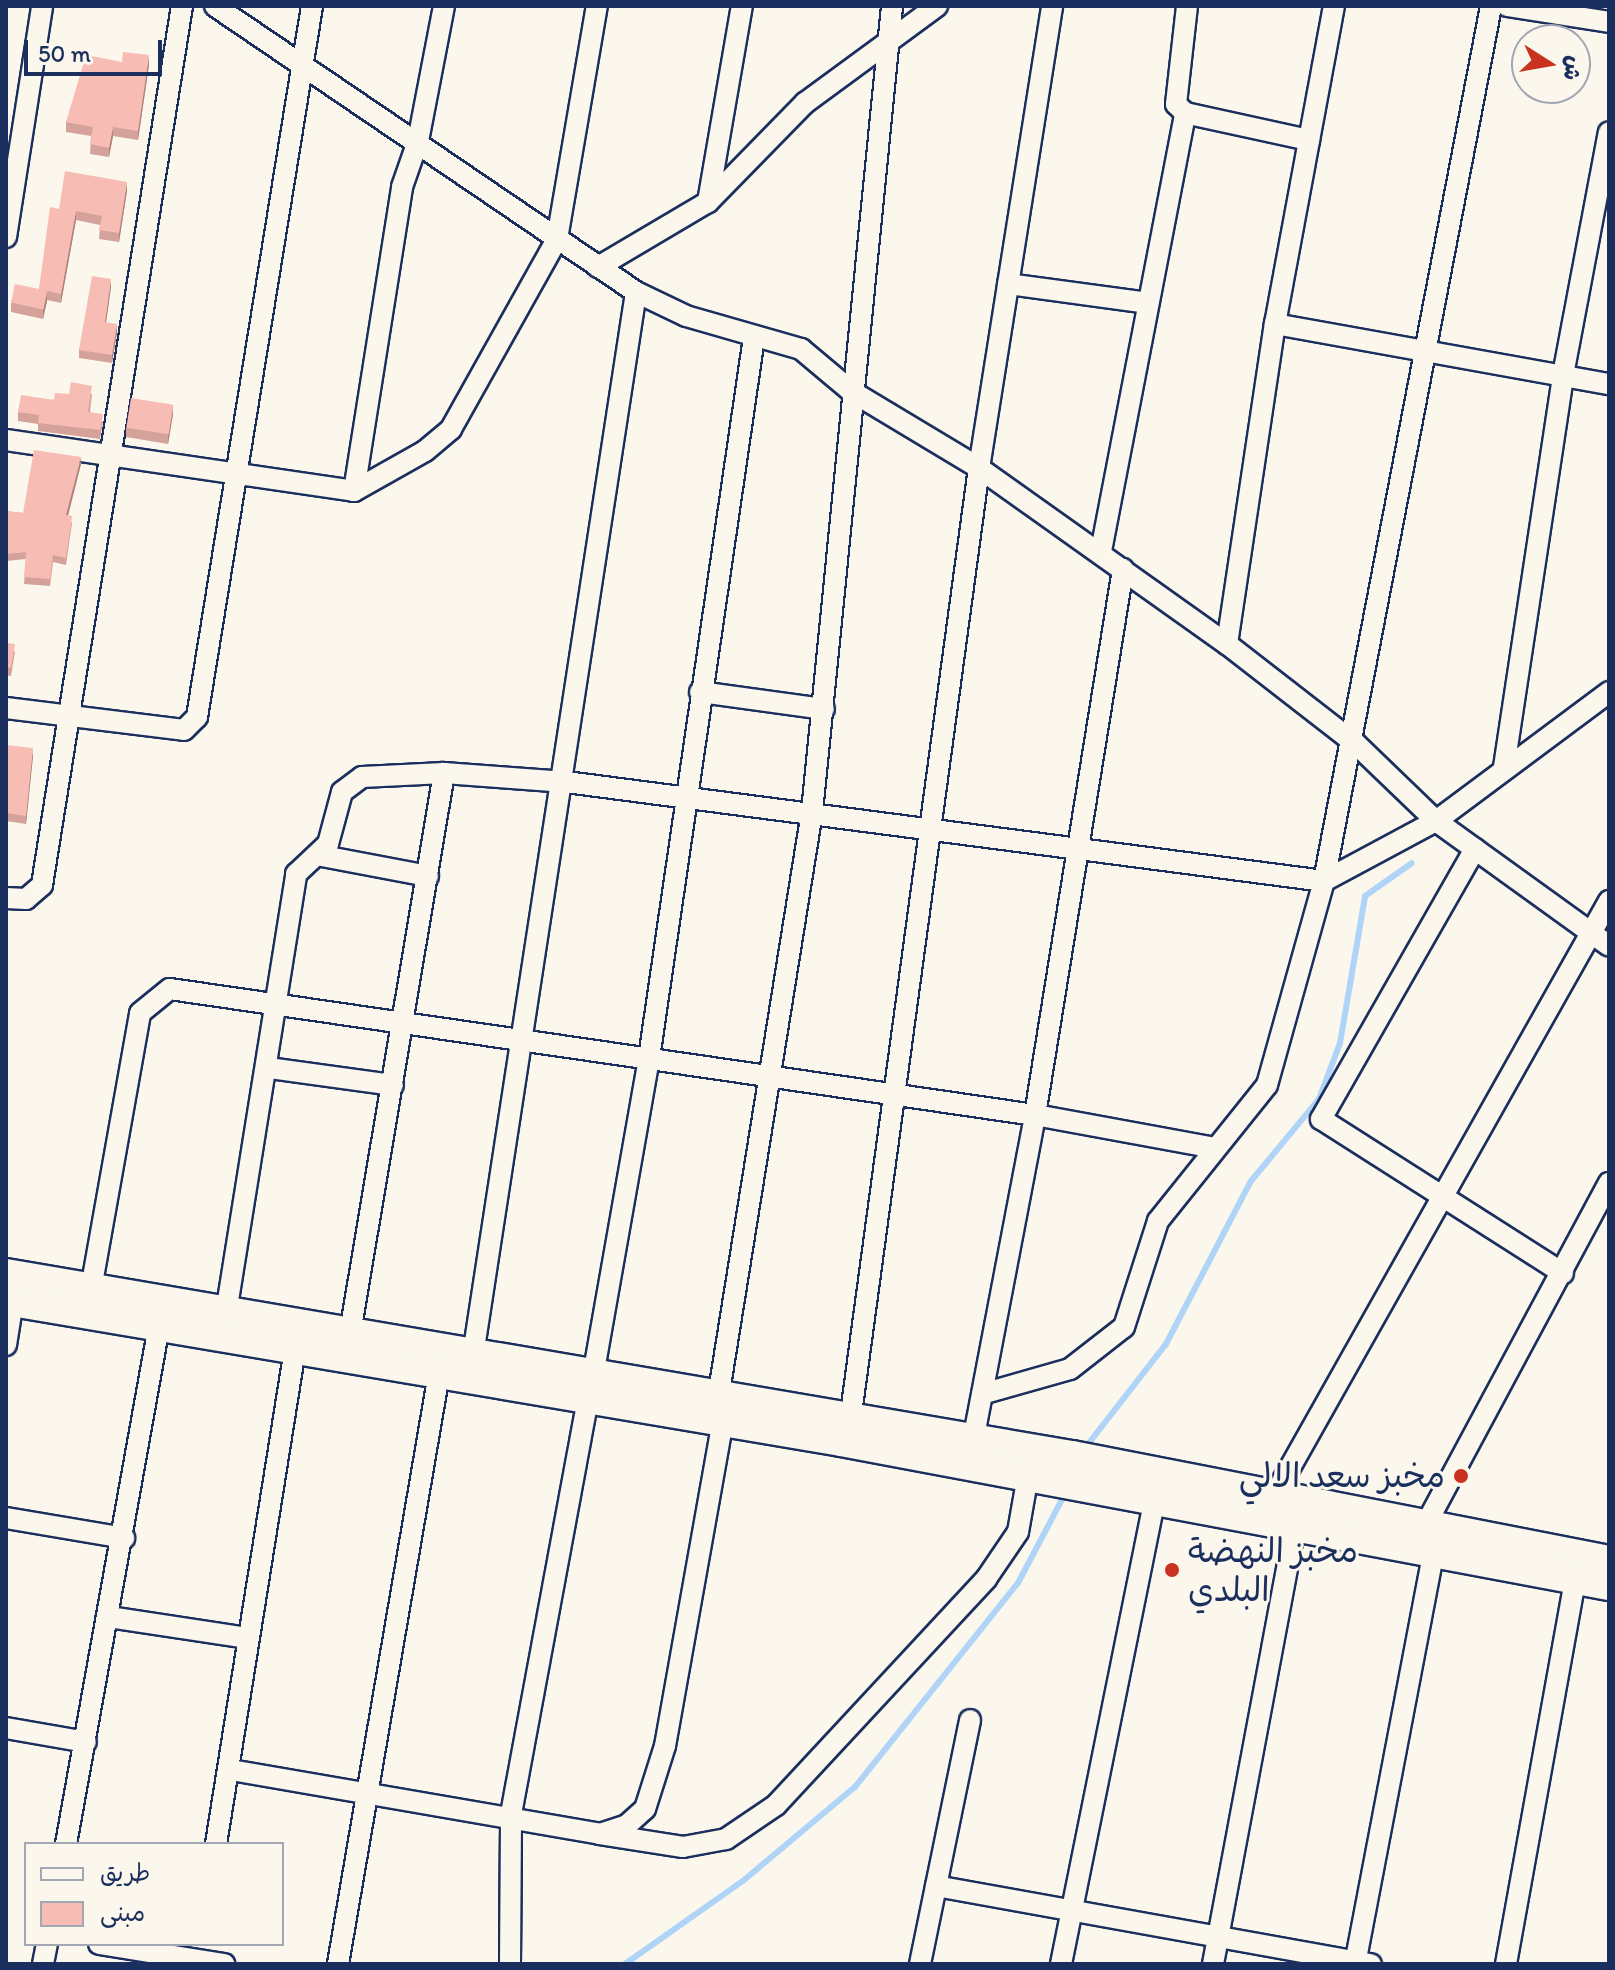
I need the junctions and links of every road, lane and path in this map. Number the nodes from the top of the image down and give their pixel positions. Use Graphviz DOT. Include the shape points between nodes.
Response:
graph roads {
  1 [pos="42,6"];
  2 [pos="182,6"];
  3 [pos="215,6"];
  4 [pos="312,6"];
  5 [pos="444,6"];
  6 [pos="597,6"];
  7 [pos="742,6"];
  8 [pos="892,6"];
  9 [pos="937,6"];
  10 [pos="1052,6"];
  11 [pos="1187,6"];
  12 [pos="1334,6"];
  13 [pos="1491,6"];
  14 [pos="1507,6"];
  15 [pos="1609,22"];
  16 [pos="887,39"];
  17 [pos="303,64"];
  18 [pos="1185,113"];
  19 [pos="1609,132"];
  20 [pos="1309,140"];
  21 [pos="418,141"];
  22 [pos="708,202"];
  23 [pos="6,237"];
  24 [pos="557,239"];
  25 [pos="598,267"];
  26 [pos="1008,284"];
  27 [pos="636,292"];
  28 [pos="1148,303"];
  29 [pos="1275,324"];
  30 [pos="754,337"];
  31 [pos="1428,353"];
  32 [pos="1563,375"];
  33 [pos="1609,384"];
  34 [pos="851,391"];
  35 [pos="6,440"];
  36 [pos="110,451"];
  37 [pos="979,468"];
  38 [pos="233,470"];
  39 [pos="354,491"];
  40 [pos="1101,551"];
  41 [pos="1123,569"];
  42 [pos="1227,644"];
  43 [pos="700,692"];
  44 [pos="1609,692"];
  45 [pos="6,708"];
  46 [pos="824,709"];
  47 [pos="66,716"];
  48 [pos="1356,744"];
  49 [pos="1504,767"];
  50 [pos="444,773"];
  51 [pos="566,782"];
  52 [pos="684,797"];
  53 [pos="812,812"];
  54 [pos="1436,821"];
  55 [pos="928,828"];
  56 [pos="1475,849"];
  57 [pos="1080,850"];
  58 [pos="317,855"];
  59 [pos="428,876"];
  60 [pos="1324,881"];
  61 [pos="6,898"];
  62 [pos="1609,901"];
  63 [pos="1587,931"];
  64 [pos="1609,946"];
  65 [pos="278,1004"];
  66 [pos="404,1023"];
  67 [pos="525,1041"];
  68 [pos="649,1058"];
  69 [pos="269,1068"];
  70 [pos="772,1075"];
  71 [pos="393,1085"];
  72 [pos="893,1096"];
  73 [pos="1035,1115"];
  74 [pos="1214,1148"];
  75 [pos="1609,1183"];
  76 [pos="1438,1194"];
  77 [pos="1563,1273"];
  78 [pos="91,1289"];
  79 [pos="8,1292"];
  80 [pos="226,1313"];
  81 [pos="159,1326"];
  82 [pos="350,1333"];
  83 [pos="6,1345"];
  84 [pos="295,1349"];
  85 [pos="473,1355"];
  86 [pos="439,1374"];
  87 [pos="591,1387"];
  88 [pos="982,1394"];
  89 [pos="721,1410"];
  90 [pos="850,1421"];
  91 [pos="973,1441"];
  92 [pos="1066,1468"];
  93 [pos="1028,1475"];
  94 [pos="1098,1475"];
  95 [pos="1274,1496"];
  96 [pos="1155,1498"];
  97 [pos="6,1518"];
  98 [pos="1295,1525"];
  99 [pos="124,1538"];
  100 [pos="1430,1538"];
  101 [pos="1608,1565"];
  102 [pos="1575,1579"];
  103 [pos="109,1617"];
  104 [pos="248,1638"];
  105 [pos="970,1720"];
  106 [pos="6,1728"];
  107 [pos="86,1742"];
  108 [pos="231,1770"];
  109 [pos="372,1790"];
  110 [pos="511,1814"];
  111 [pos="600,1834"];
  112 [pos="66,1842"];
  113 [pos="216,1842"];
  114 [pos="936,1886"];
  115 [pos="1071,1912"];
  116 [pos="1218,1937"];
  117 [pos="115,1946"];
  118 [pos="195,1956"];
  119 [pos="1360,1963"];
  120 [pos="224,1964"];
  121 [pos="338,1964"];
  122 [pos="510,1964"];
  123 [pos="920,1964"];
  124 [pos="1061,1964"];
  125 [pos="1213,1964"];
  126 [pos="1506,1964"];
  1 -- 23 [label="street"];
  2 -- 36 [label="street"];
  3 -- 17 [label="street"];
  4 -- 17 [label="street"];
  5 -- 21 [label="street"];
  6 -- 24 [label="street"];
  7 -- 22 [label="street"];
  8 -- 16 [label="street"];
  9 -- 16 [label="street"];
  10 -- 26 [label="street"];
  11 -- 18 [label="street" via="1174,89"];
  12 -- 20 [label="street"];
  13 -- 31 [label="street"];
  14 -- 15 [label="street"];
  16 -- 22 [label="street" via="805,103"];
  16 -- 34 [label="street"];
  17 -- 21 [label="street"];
  17 -- 38 [label="street"];
  18 -- 20 [label="street"];
  18 -- 28 [label="street"];
  19 -- 32 [label="street"];
  20 -- 29 [label="street"];
  21 -- 24 [label="street"];
  21 -- 39 [label="street" via="402,187"];
  22 -- 25 [label="street"];
  24 -- 25 [label="street"];
  24 -- 39 [label="street" via="451,429"];
  25 -- 27 [label="street"];
  26 -- 28 [label="street"];
  26 -- 37 [label="street"];
  27 -- 30 [label="street"];
  27 -- 51 [label="street"];
  28 -- 40 [label="street"];
  29 -- 31 [label="street"];
  29 -- 42 [label="street"];
  30 -- 34 [label="street" via="801,349"];
  30 -- 43 [label="street"];
  31 -- 32 [label="street"];
  31 -- 48 [label="street"];
  32 -- 33 [label="street"];
  32 -- 49 [label="street"];
  34 -- 37 [label="street"];
  34 -- 46 [label="street"];
  35 -- 36 [label="street"];
  36 -- 38 [label="street"];
  36 -- 47 [label="street"];
  37 -- 40 [label="street"];
  37 -- 55 [label="street"];
  38 -- 39 [label="street"];
  38 -- 47 [label="street" via="193,726"];
  40 -- 41 [label="street"];
  41 -- 42 [label="street"];
  41 -- 57 [label="street"];
  42 -- 48 [label="street"];
  43 -- 46 [label="street"];
  43 -- 52 [label="street"];
  44 -- 49 [label="street"];
  45 -- 47 [label="street"];
  46 -- 53 [label="street"];
  47 -- 61 [label="street" via="42,885 26,899"];
  48 -- 54 [label="street"];
  48 -- 60 [label="street"];
  49 -- 54 [label="street"];
  50 -- 51 [label="street"];
  50 -- 58 [label="street" via="350,783 328,844"];
  50 -- 59 [label="street"];
  51 -- 52 [label="street"];
  51 -- 67 [label="street"];
  52 -- 53 [label="street"];
  52 -- 68 [label="street"];
  53 -- 55 [label="street"];
  53 -- 70 [label="street"];
  54 -- 56 [label="street"];
  54 -- 60 [label="street"];
  55 -- 57 [label="street"];
  55 -- 72 [label="street"];
  56 -- 63 [label="street"];
  56 -- 76 [label="street" via="1321,1119"];
  57 -- 60 [label="street"];
  57 -- 73 [label="street"];
  58 -- 59 [label="street"];
  58 -- 65 [label="street" via="296,874"];
  59 -- 66 [label="street"];
  60 -- 74 [label="street" via="1267,1085"];
  62 -- 63 [label="street"];
  63 -- 64 [label="street"];
  63 -- 76 [label="street"];
  65 -- 66 [label="street"];
  65 -- 69 [label="street"];
  65 -- 78 [label="street" via="170,989 140,1013"];
  66 -- 67 [label="street"];
  66 -- 71 [label="street"];
  67 -- 68 [label="street"];
  67 -- 85 [label="street"];
  68 -- 70 [label="street"];
  68 -- 87 [label="street"];
  69 -- 71 [label="street"];
  69 -- 80 [label="street"];
  70 -- 72 [label="street"];
  70 -- 89 [label="street"];
  71 -- 82 [label="street"];
  72 -- 73 [label="street"];
  72 -- 90 [label="street"];
  73 -- 74 [label="street"];
  73 -- 88 [label="street"];
  74 -- 88 [label="street" via="1158,1221 1136,1300 1109,1345 1070,1369"];
  75 -- 77 [label="street"];
  76 -- 77 [label="street"];
  76 -- 95 [label="street"];
  77 -- 100 [label="street"];
  78 -- 79 [label="main road"];
  78 -- 80 [label="main road"];
  79 -- 81 [label="main road"];
  79 -- 83 [label="street"];
  80 -- 82 [label="main road"];
  81 -- 84 [label="main road"];
  81 -- 99 [label="street"];
  82 -- 85 [label="main road"];
  84 -- 86 [label="main road"];
  84 -- 104 [label="street"];
  85 -- 87 [label="main road"];
  86 -- 87 [label="main road"];
  86 -- 109 [label="street"];
  87 -- 89 [label="main road"];
  87 -- 110 [label="street"];
  88 -- 91 [label="street"];
  89 -- 90 [label="main road"];
  89 -- 93 [label="main road"];
  89 -- 111 [label="street" via="655,1785 645,1809 627,1825"];
  90 -- 91 [label="main road"];
  91 -- 92 [label="main road"];
  92 -- 93 [label="main road"];
  92 -- 94 [label="main road"];
  93 -- 111 [label="street" via="1018,1532 993,1570 870,1713 776,1805 726,1839 683,1847"];
  94 -- 95 [label="main road"];
  94 -- 96 [label="main road"];
  95 -- 100 [label="main road"];
  96 -- 98 [label="main road"];
  96 -- 115 [label="street"];
  97 -- 99 [label="street"];
  98 -- 100 [label="main road"];
  98 -- 116 [label="street"];
  99 -- 103 [label="street"];
  100 -- 101 [label="main road"];
  100 -- 102 [label="main road"];
  100 -- 119 [label="street"];
  101 -- 102 [label="main road"];
  102 -- 126 [label="street"];
  103 -- 104 [label="street"];
  103 -- 107 [label="street"];
  104 -- 108 [label="street"];
  105 -- 114 [label="street"];
  106 -- 107 [label="street"];
  107 -- 112 [label="street"];
  108 -- 109 [label="street"];
  108 -- 113 [label="street"];
  109 -- 110 [label="street"];
  109 -- 121 [label="street"];
  110 -- 111 [label="street"];
  110 -- 122 [label="street"];
  114 -- 115 [label="street"];
  114 -- 123 [label="street"];
  115 -- 116 [label="street"];
  115 -- 124 [label="street"];
  116 -- 119 [label="street"];
  116 -- 125 [label="street"];
  117 -- 118 [label="street"];
  118 -- 120 [label="street"];
}
